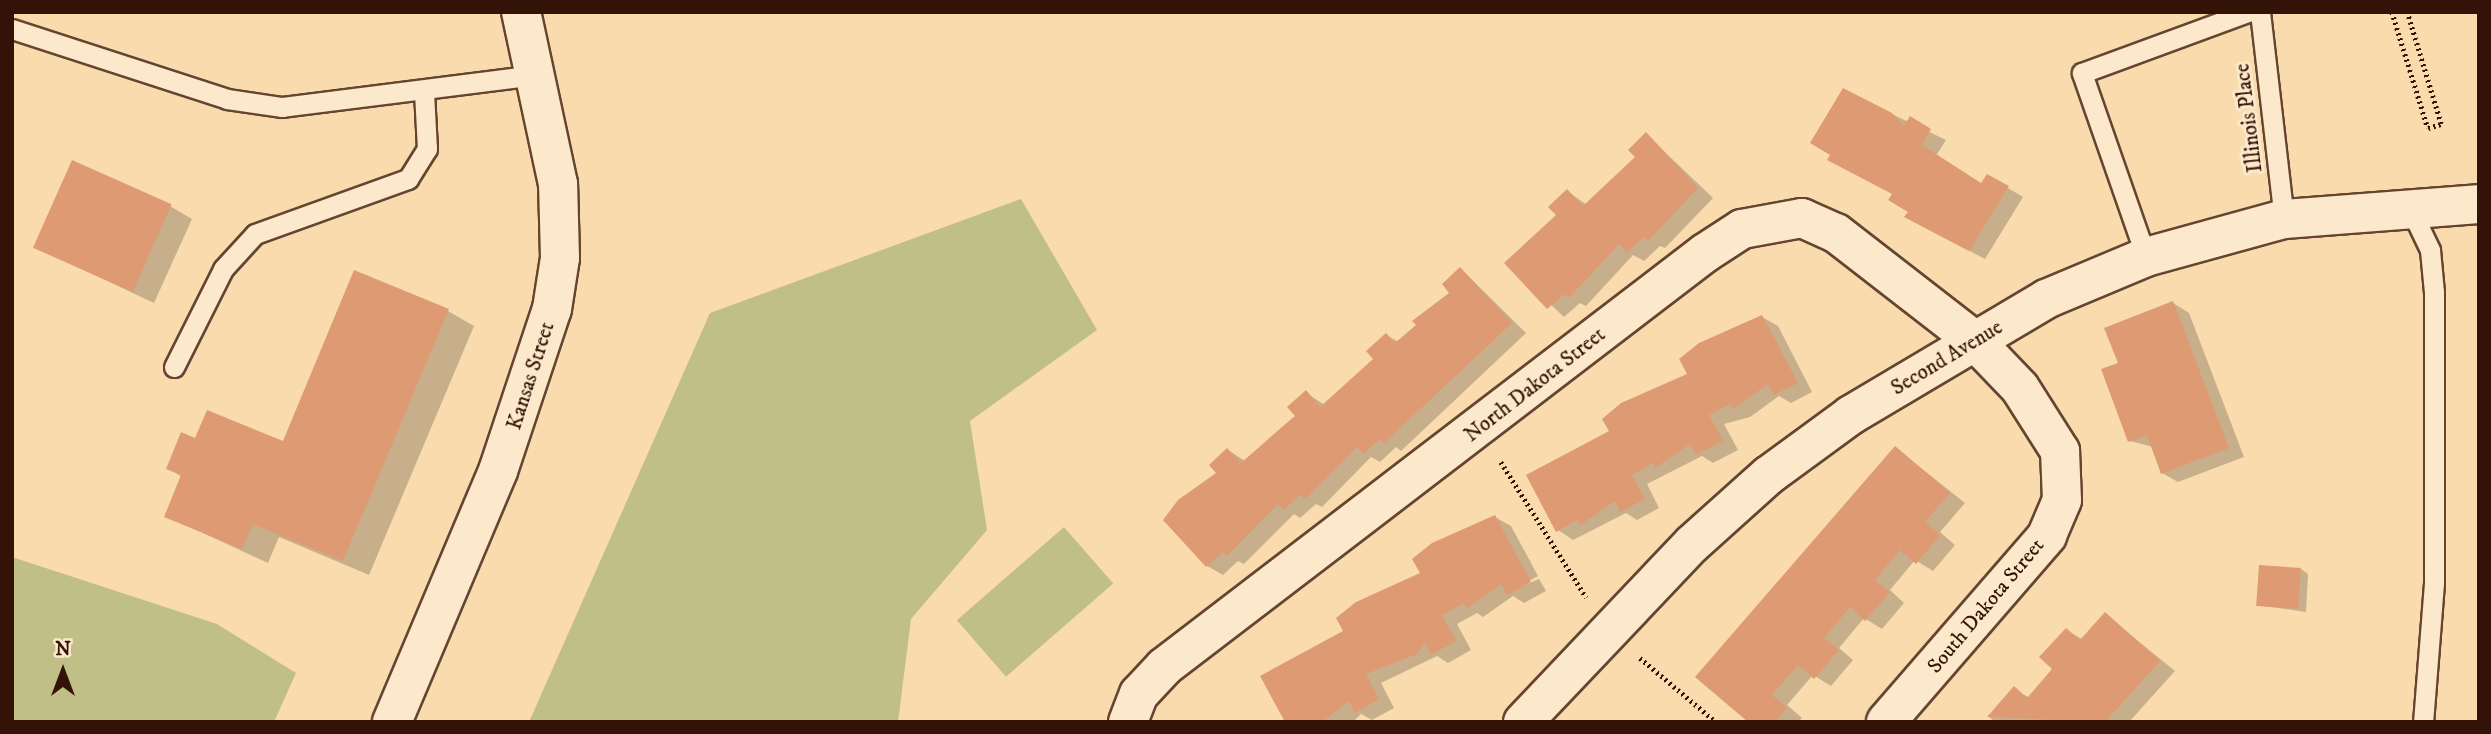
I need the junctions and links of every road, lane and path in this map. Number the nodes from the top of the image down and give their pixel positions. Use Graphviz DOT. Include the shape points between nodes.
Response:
graph roads {
  1 [pos="521,12"];
  2 [pos="2248,12"];
  3 [pos="2260,12"];
  4 [pos="2392,12"];
  5 [pos="2407,12"];
  6 [pos="12,29"];
  7 [pos="536,75"];
  8 [pos="424,91"];
  9 [pos="2479,204"];
  10 [pos="2410,208"];
  11 [pos="2284,219"];
  12 [pos="2146,257"];
  13 [pos="1974,340"];
  14 [pos="174,367"];
  15 [pos="1480,429"];
  16 [pos="1607,631"];
  17 [pos="392,722"];
  18 [pos="1128,722"];
  19 [pos="1523,722"];
  20 [pos="1716,722"];
  21 [pos="1886,722"];
  22 [pos="2423,722"];
  1 -- 7 [label="street, Kansas Street"];
  2 -- 12 [label="lane" via="2082,73"];
  3 -- 11 [label="lane, Illinois Place"];
  4 -- 5 [label="path" via="2428,128 2441,124"];
  6 -- 8 [label="lane" via="227,100 282,107"];
  7 -- 8 [label="lane"];
  7 -- 17 [label="street, Kansas Street" via="558,184 560,258 552,309 498,471"];
  8 -- 14 [label="lane" via="427,149 408,179 255,234 223,269"];
  9 -- 10 [label="street, Second Avenue"];
  10 -- 11 [label="street, Second Avenue"];
  10 -- 22 [label="lane" via="2430,250 2434,292 2434,583"];
  11 -- 12 [label="street, Second Avenue"];
  12 -- 13 [label="street, Second Avenue" via="2092,276"];
  13 -- 15 [label="street, North Dakota Street" via="1836,233 1802,218 1770,220 1742,229 1705,253"];
  13 -- 16 [label="street, Second Avenue" via="1769,475"];
  13 -- 21 [label="street, South Dakota Street" via="2044,421 2060,451 2062,500 2047,536"];
  15 -- 16 [label="path"];
  15 -- 18 [label="street, North Dakota Street" via="1164,667 1139,694"];
  16 -- 19 [label="street, Second Avenue"];
  16 -- 20 [label="path"];
}
